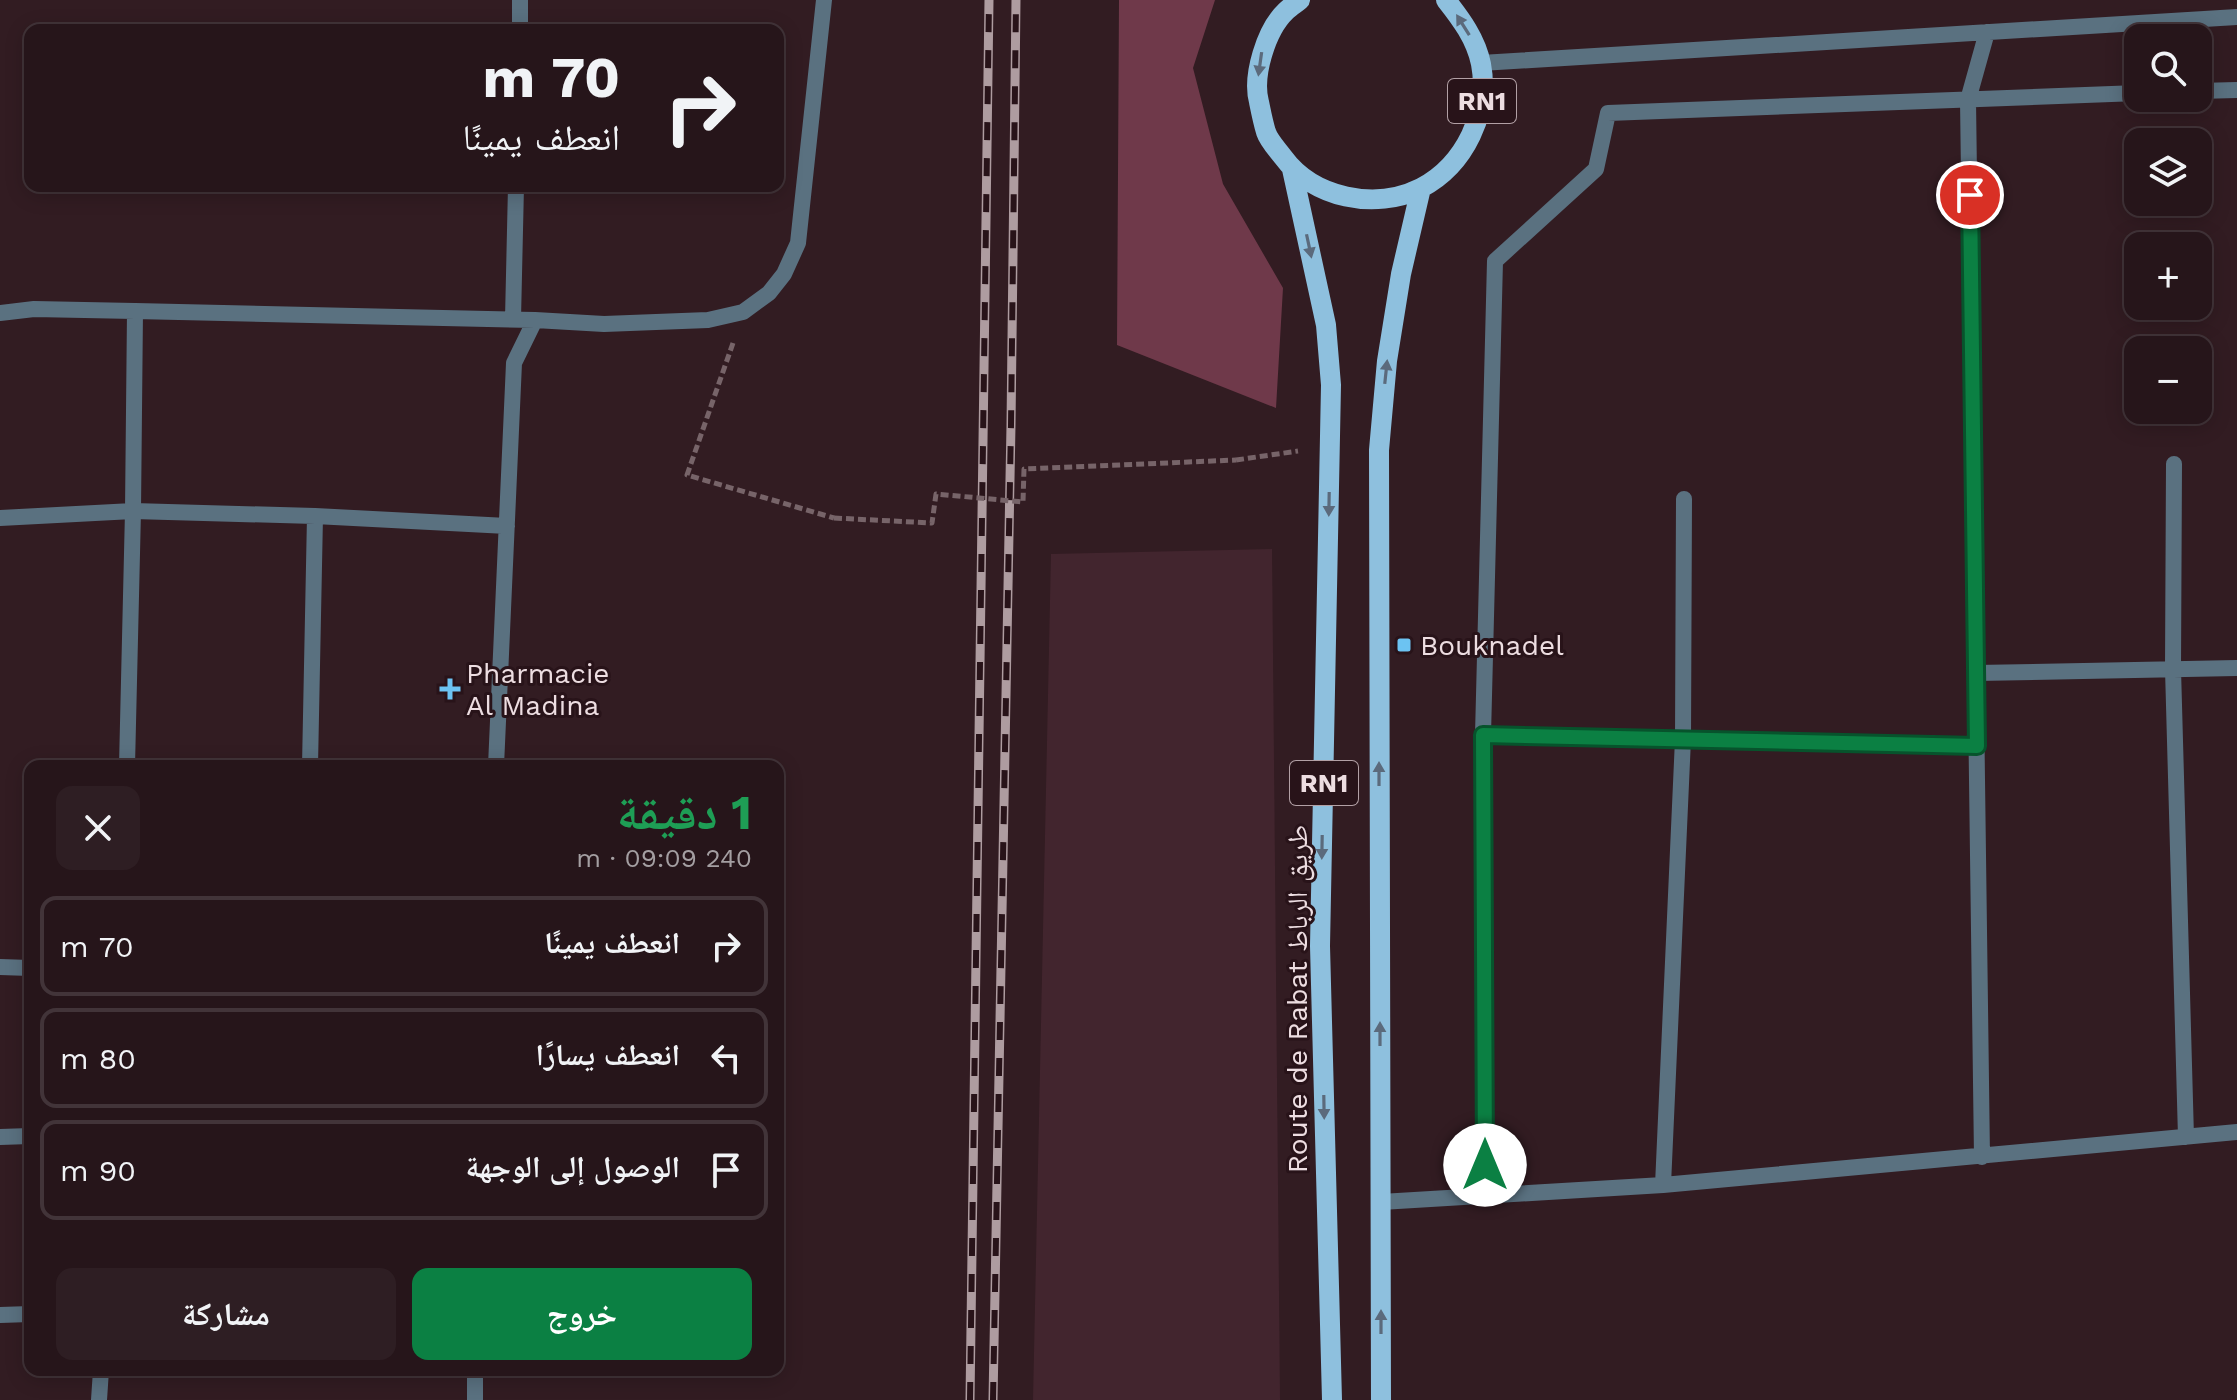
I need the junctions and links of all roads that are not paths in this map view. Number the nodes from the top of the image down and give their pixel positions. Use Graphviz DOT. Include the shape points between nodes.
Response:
graph roads {
  1 [pos="520,0"];
  2 [pos="824,0"];
  3 [pos="1300,0"];
  4 [pos="1446,0"];
  5 [pos="2237,17"];
  6 [pos="520,24"];
  7 [pos="1987,32"];
  8 [pos="1481,63"];
  9 [pos="2237,90"];
  10 [pos="2212,91"];
  11 [pos="2124,94"];
  12 [pos="1968,100"];
  13 [pos="1292,169"];
  14 [pos="1421,188"];
  15 [pos="516,192"];
  16 [pos="135,311"];
  17 [pos="0,313"];
  18 [pos="513,319"];
  19 [pos="535,320"];
  20 [pos="2174,464"];
  21 [pos="1684,499"];
  22 [pos="133,511"];
  23 [pos="315,516"];
  24 [pos="0,518"];
  25 [pos="507,526"];
  26 [pos="2237,668"];
  27 [pos="2173,669"];
  28 [pos="1976,673"];
  29 [pos="1483,735"];
  30 [pos="1683,739"];
  31 [pos="1977,746"];
  32 [pos="127,760"];
  33 [pos="310,760"];
  34 [pos="496,760"];
  35 [pos="0,967"];
  36 [pos="24,968"];
  37 [pos="2237,1132"];
  38 [pos="24,1136"];
  39 [pos="0,1137"];
  40 [pos="2186,1137"];
  41 [pos="1982,1157"];
  42 [pos="1663,1185"];
  43 [pos="1485,1195"];
  44 [pos="1381,1202"];
  45 [pos="24,1314"];
  46 [pos="0,1315"];
  47 [pos="101,1376"];
  48 [pos="475,1376"];
  49 [pos="99,1400"];
  50 [pos="475,1400"];
  51 [pos="1332,1400"];
  52 [pos="1381,1400"];
  1 -- 6 [label="street"];
  2 -- 19 [label="street" via="798,243 769,293 743,312 708,320"];
  3 -- 13 [label="main road, Route de Rabat طريق الرباط / RN1, one-way" via="1284,13 1262,50 1256,93 1267,135"];
  8 -- 4 [label="main road, Route de Rabat طريق الرباط / RN1, one-way" via="1468,29"];
  5 -- 7 [label="street"];
  7 -- 8 [label="street"];
  7 -- 12 [label="street"];
  8 -- 14 [label="main road, Route de Rabat طريق الرباط / RN1" via="1482,100 1472,135 1451,166"];
  9 -- 10 [label="street"];
  11 -- 12 [label="street"];
  12 -- 28 [label="street"];
  12 -- 29 [label="street" via="1608,113 1596,169 1495,261"];
  13 -- 14 [label="main road, Route de Rabat طريق الرباط / RN1" via="1321,189 1354,199 1388,198"];
  13 -- 51 [label="main road, Route de Rabat طريق الرباط / RN1, one-way" via="1326,325 1331,385 1320,946"];
  44 -- 14 [label="main road, RN1, one-way" via="1379,450 1387,361"];
  15 -- 18 [label="street"];
  16 -- 17 [label="street"];
  16 -- 18 [label="street"];
  16 -- 22 [label="street"];
  18 -- 19 [label="street"];
  19 -- 25 [label="street" via="514,363"];
  20 -- 27 [label="street"];
  21 -- 30 [label="street"];
  22 -- 23 [label="street"];
  22 -- 24 [label="street"];
  22 -- 32 [label="street"];
  23 -- 25 [label="street"];
  23 -- 33 [label="street"];
  25 -- 34 [label="street"];
  26 -- 27 [label="street"];
  27 -- 28 [label="street"];
  27 -- 40 [label="street"];
  28 -- 31 [label="street"];
  29 -- 30 [label="street"];
  29 -- 43 [label="street"];
  30 -- 31 [label="street"];
  30 -- 42 [label="street"];
  31 -- 41 [label="street"];
  35 -- 36 [label="street"];
  37 -- 40 [label="street"];
  38 -- 39 [label="street"];
  40 -- 41 [label="street"];
  41 -- 42 [label="street"];
  42 -- 43 [label="street"];
  43 -- 44 [label="street"];
  52 -- 44 [label="main road, RN1, one-way"];
  45 -- 46 [label="street"];
  47 -- 49 [label="street"];
  48 -- 50 [label="street"];
}
